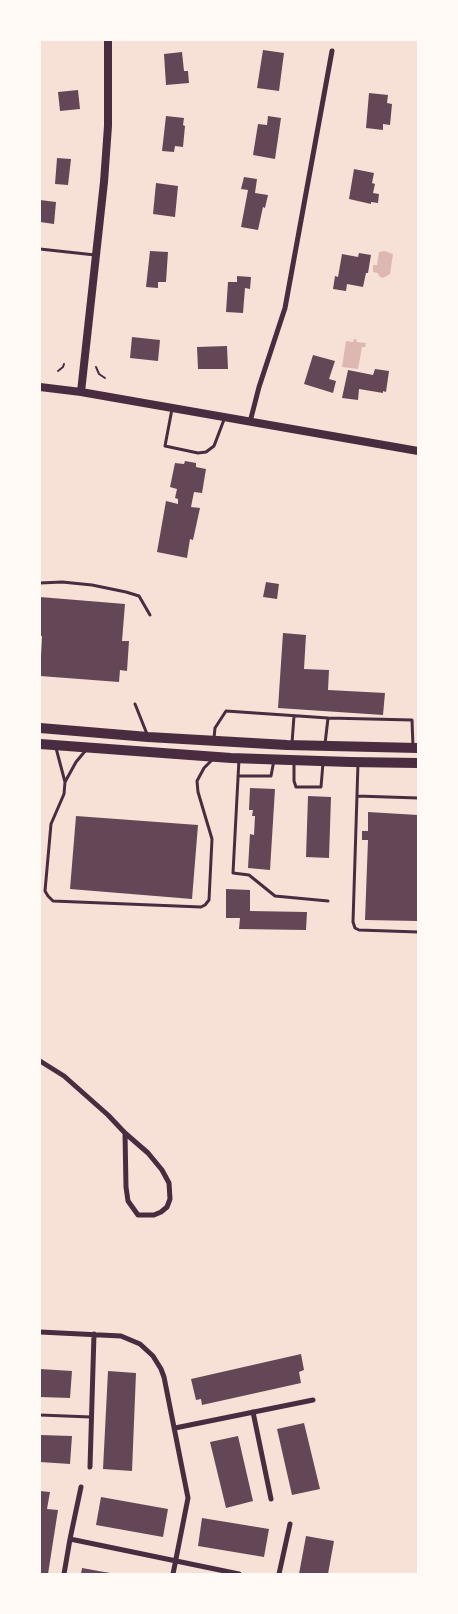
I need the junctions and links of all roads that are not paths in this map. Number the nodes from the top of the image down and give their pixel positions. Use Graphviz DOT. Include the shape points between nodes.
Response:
graph roads {
  1 [pos="108,40"];
  2 [pos="332,51"];
  3 [pos="40,249"];
  4 [pos="96,255"];
  5 [pos="40,387"];
  6 [pos="81,392"];
  7 [pos="172,408"];
  8 [pos="225,418"];
  9 [pos="250,422"];
  10 [pos="418,451"];
  11 [pos="40,583"];
  12 [pos="150,615"];
  13 [pos="135,704"];
  14 [pos="294,716"];
  15 [pos="328,718"];
  16 [pos="40,728"];
  17 [pos="148,736"];
  18 [pos="214,741"];
  19 [pos="40,744"];
  20 [pos="55,745"];
  21 [pos="292,745"];
  22 [pos="325,746"];
  23 [pos="88,748"];
  24 [pos="416,748"];
  25 [pos="216,757"];
  26 [pos="239,758"];
  27 [pos="274,759"];
  28 [pos="294,760"];
  29 [pos="324,761"];
  30 [pos="358,763"];
  31 [pos="418,763"];
  32 [pos="238,776"];
  33 [pos="65,782"];
  34 [pos="357,796"];
  35 [pos="418,798"];
  36 [pos="328,900"];
  37 [pos="418,932"];
  38 [pos="40,1060"];
  39 [pos="125,1133"];
  40 [pos="40,1332"];
  41 [pos="94,1334"];
  42 [pos="313,1400"];
  43 [pos="253,1412"];
  44 [pos="40,1415"];
  45 [pos="92,1417"];
  46 [pos="175,1428"];
  47 [pos="90,1467"];
  48 [pos="81,1487"];
  49 [pos="271,1499"];
  50 [pos="290,1524"];
  51 [pos="70,1539"];
  52 [pos="175,1561"];
  53 [pos="64,1574"];
  54 [pos="173,1574"];
  55 [pos="240,1574"];
  56 [pos="279,1574"];
  1 -- 4 [label="street" via="108,126"];
  2 -- 9 [label="street" via="285,308"];
  3 -- 4 [label="lane"];
  4 -- 6 [label="street"];
  5 -- 6 [label="street"];
  6 -- 7 [label="street"];
  7 -- 8 [label="street"];
  7 -- 8 [label="lane" via="165,446 198,453 214,446"];
  8 -- 9 [label="street"];
  9 -- 10 [label="street"];
  11 -- 12 [label="lane" via="92,584 126,592 139,596"];
  13 -- 17 [label="lane"];
  14 -- 15 [label="lane"];
  14 -- 18 [label="lane" via="226,711 215,728"];
  14 -- 21 [label="lane"];
  15 -- 22 [label="lane"];
  15 -- 24 [label="lane" via="412,720"];
  16 -- 17 [label="main road"];
  17 -- 18 [label="main road"];
  18 -- 21 [label="main road"];
  19 -- 20 [label="main road"];
  20 -- 23 [label="main road"];
  20 -- 33 [label="lane"];
  21 -- 22 [label="main road"];
  22 -- 24 [label="main road"];
  23 -- 25 [label="main road"];
  23 -- 33 [label="lane"];
  25 -- 26 [label="main road"];
  25 -- 33 [label="lane" via="204,768 198,781 198,792 212,839 209,900 201,907 53,901 45,891 51,824 64,794"];
  26 -- 27 [label="main road"];
  26 -- 32 [label="lane"];
  27 -- 28 [label="main road"];
  27 -- 32 [label="lane" via="272,776"];
  28 -- 29 [label="main road"];
  28 -- 29 [label="lane" via="296,787 321,787"];
  29 -- 30 [label="main road"];
  30 -- 31 [label="main road"];
  30 -- 34 [label="lane"];
  32 -- 36 [label="lane" via="234,873 249,875 275,896"];
  34 -- 35 [label="lane"];
  34 -- 37 [label="lane" via="355,928"];
  38 -- 39 [label="street" via="64,1076"];
  39 -- 39 [label="street" via="128,1201 138,1214 154,1215 167,1207 169,1184 148,1152"];
  40 -- 41 [label="street"];
  41 -- 45 [label="street"];
  41 -- 46 [label="street" via="130,1339 153,1356 164,1376"];
  42 -- 43 [label="street"];
  43 -- 46 [label="street"];
  43 -- 49 [label="street"];
  44 -- 45 [label="lane"];
  45 -- 47 [label="street"];
  46 -- 52 [label="street" via="188,1498"];
  48 -- 51 [label="street"];
  50 -- 56 [label="street"];
  51 -- 52 [label="street"];
  51 -- 53 [label="street"];
  52 -- 54 [label="street"];
  52 -- 55 [label="street"];
}
